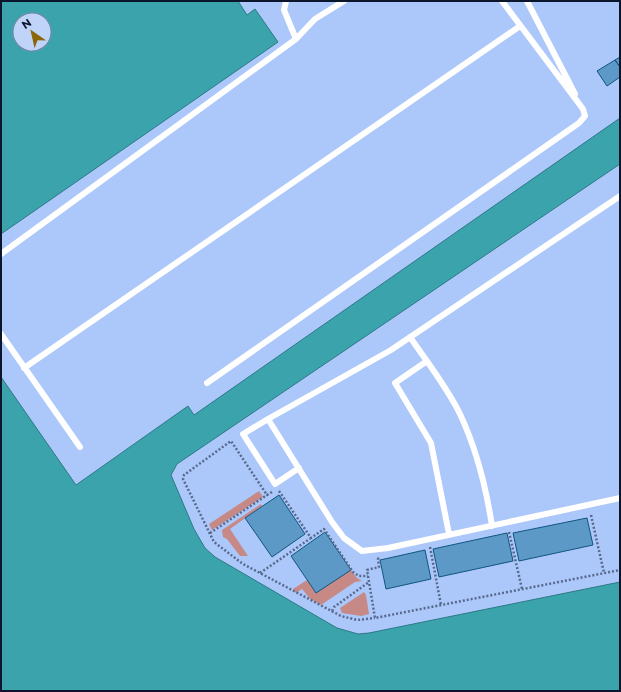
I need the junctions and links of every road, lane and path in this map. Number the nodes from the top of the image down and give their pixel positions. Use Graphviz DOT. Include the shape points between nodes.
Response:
graph roads {
  1 [pos="286,1"];
  2 [pos="344,1"];
  3 [pos="502,1"];
  4 [pos="527,1"];
  5 [pos="520,26"];
  6 [pos="296,39"];
  7 [pos="583,109"];
  8 [pos="620,196"];
  9 [pos="1,254"];
  10 [pos="1,334"];
  11 [pos="410,337"];
  12 [pos="427,361"];
  13 [pos="24,368"];
  14 [pos="207,383"];
  15 [pos="268,419"];
  16 [pos="80,447"];
  17 [pos="299,468"];
  18 [pos="267,495"];
  19 [pos="620,498"];
  20 [pos="591,515"];
  21 [pos="492,526"];
  22 [pos="510,532"];
  23 [pos="210,534"];
  24 [pos="449,534"];
  25 [pos="311,538"];
  26 [pos="430,548"];
  27 [pos="367,570"];
  28 [pos="620,570"];
  29 [pos="260,573"];
  30 [pos="604,573"];
  31 [pos="368,576"];
  32 [pos="369,582"];
  33 [pos="522,589"];
  34 [pos="441,605"];
  35 [pos="332,612"];
  36 [pos="375,618"];
  1 -- 6 [label="lane" via="284,10"];
  2 -- 6 [label="lane" via="315,19"];
  3 -- 5 [label="lane"];
  4 -- 7 [label="lane"];
  5 -- 7 [label="lane"];
  5 -- 13 [label="lane"];
  6 -- 9 [label="lane"];
  7 -- 14 [label="lane" via="585,116 579,123"];
  8 -- 11 [label="lane"];
  10 -- 13 [label="lane"];
  11 -- 12 [label="lane"];
  11 -- 15 [label="lane"];
  12 -- 21 [label="lane" via="459,413 475,452 488,494"];
  12 -- 24 [label="lane" via="395,383 431,443"];
  13 -- 16 [label="lane"];
  15 -- 17 [label="lane"];
  15 -- 17 [label="lane" via="243,434 275,484"];
  17 -- 24 [label="lane" via="344,538 362,551 388,548"];
  18 -- 23 [label="path"];
  18 -- 23 [label="path" via="231,441 184,475 183,479"];
  18 -- 25 [label="path" via="277,488"];
  19 -- 21 [label="lane"];
  20 -- 30 [label="path"];
  21 -- 24 [label="lane"];
  22 -- 33 [label="path"];
  23 -- 29 [label="path" via="214,542 243,564"];
  25 -- 29 [label="path"];
  25 -- 31 [label="path" via="324,529 353,572 359,576"];
  26 -- 34 [label="path"];
  27 -- 31 [label="path"];
  28 -- 30 [label="path"];
  29 -- 35 [label="path"];
  30 -- 33 [label="path"];
  31 -- 32 [label="path"];
  32 -- 35 [label="path" via="334,607"];
  32 -- 36 [label="path"];
  33 -- 34 [label="path"];
  34 -- 36 [label="path"];
  35 -- 36 [label="path" via="357,620"];
}
